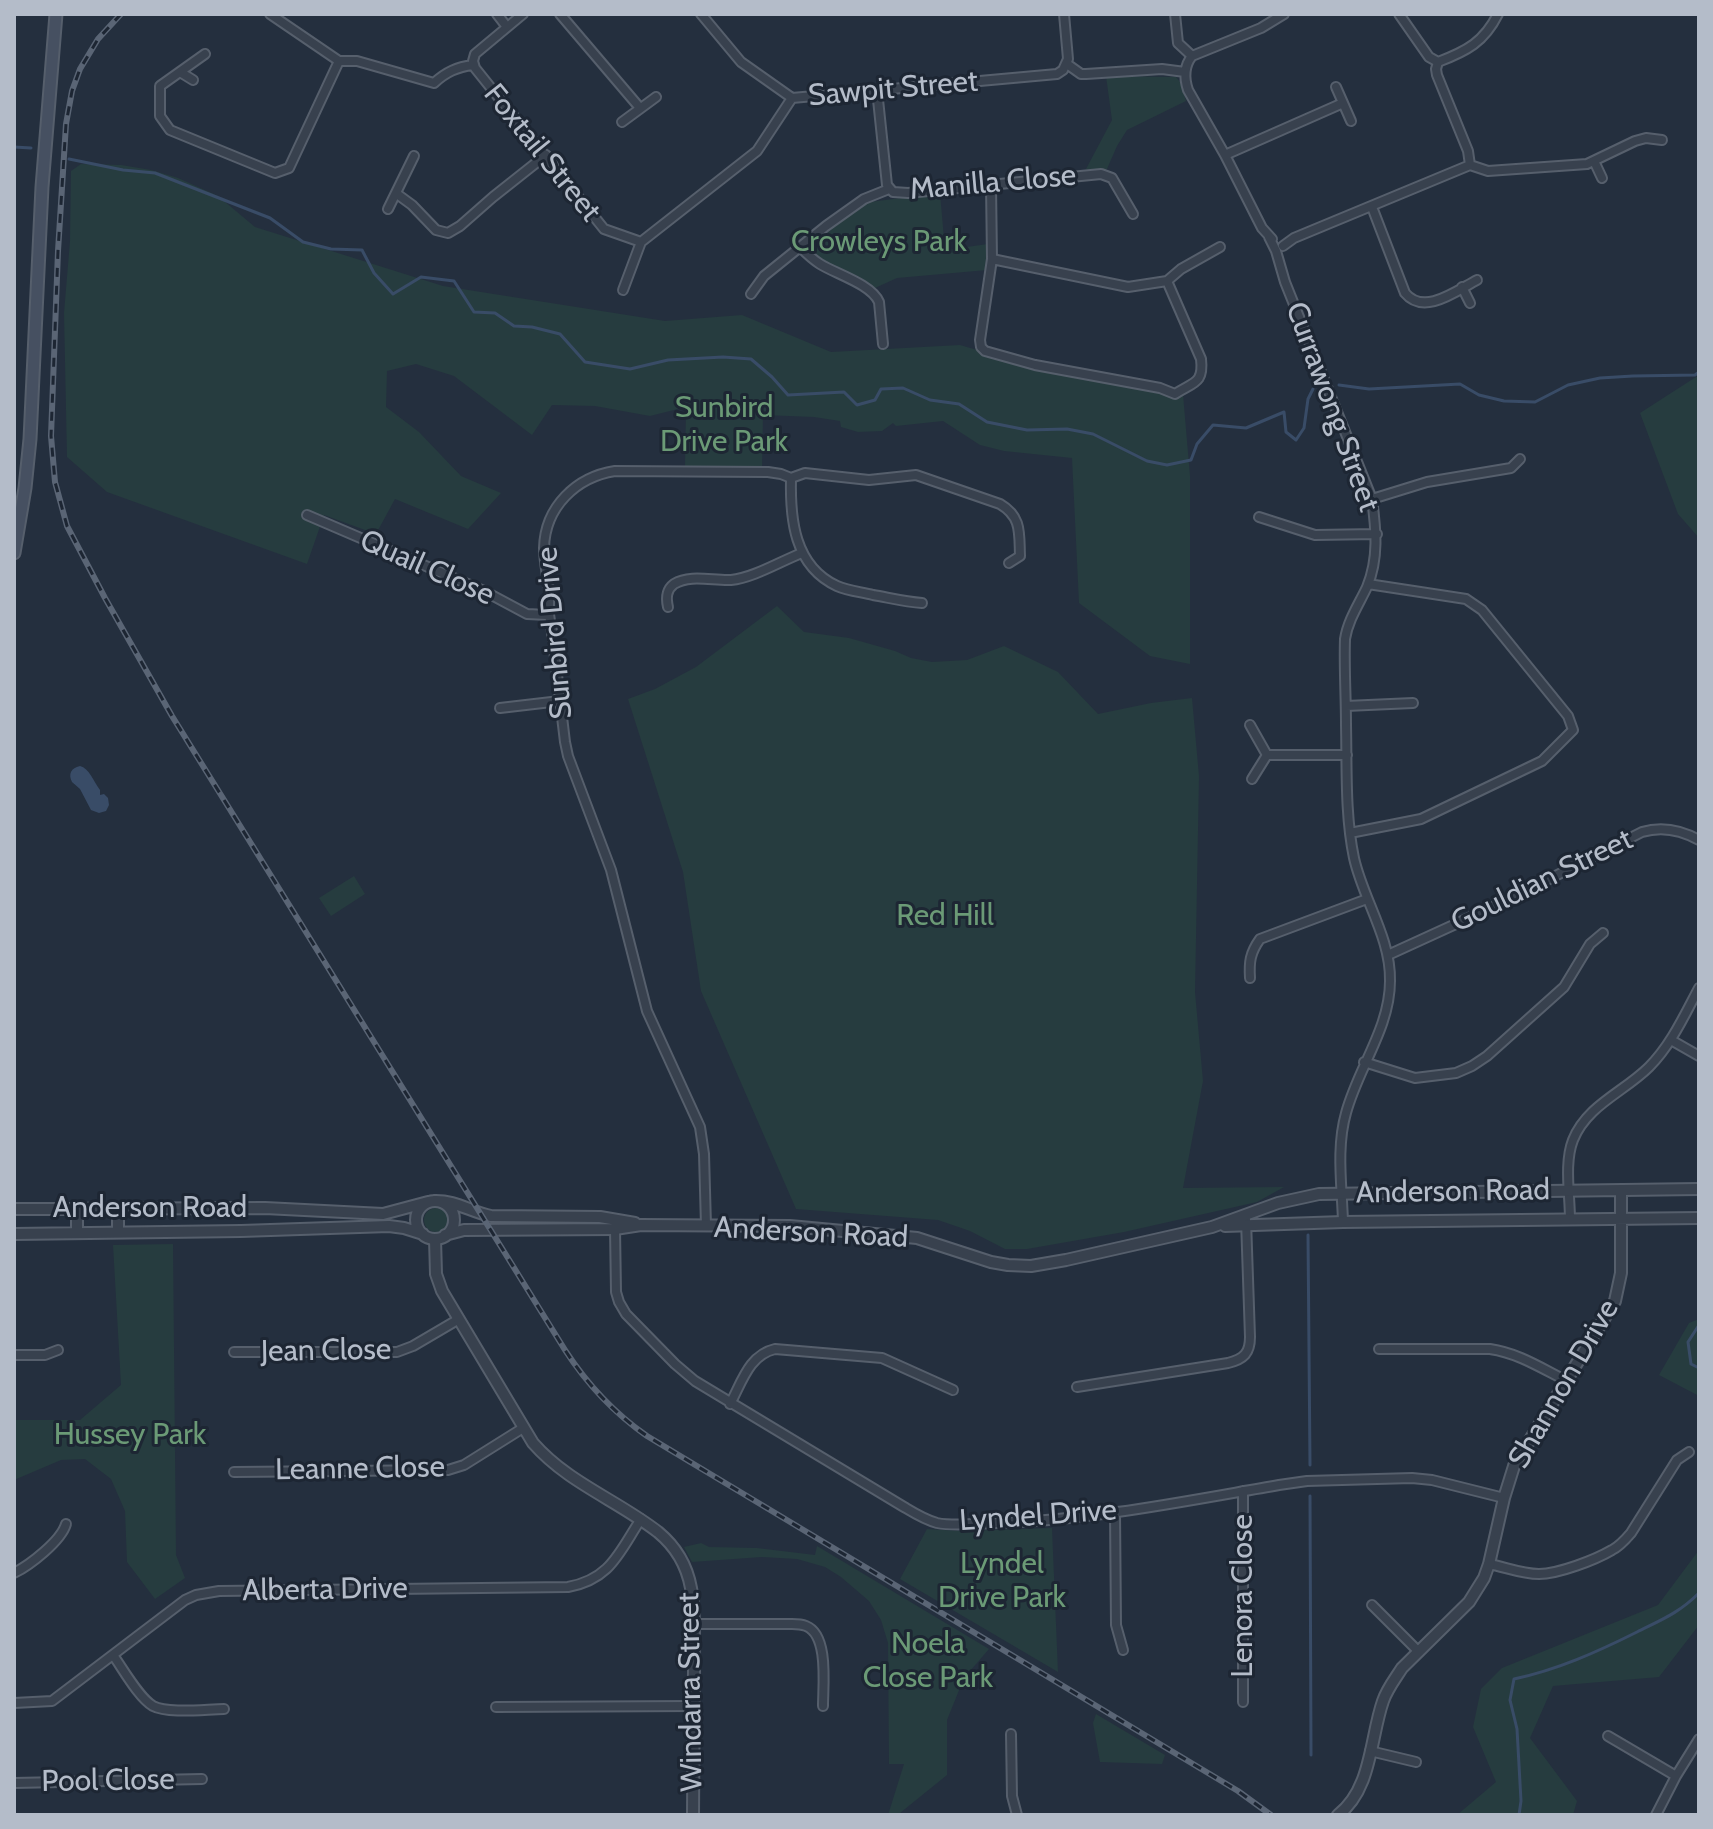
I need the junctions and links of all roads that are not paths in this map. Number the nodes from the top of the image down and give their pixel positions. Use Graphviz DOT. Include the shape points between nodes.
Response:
graph roads {
  1 [pos="56,14"];
  2 [pos="270,14"];
  3 [pos="497,14"];
  4 [pos="523,14"];
  5 [pos="560,14"];
  6 [pos="701,14"];
  7 [pos="1064,14"];
  8 [pos="1175,14"];
  9 [pos="1284,14"];
  10 [pos="1399,14"];
  11 [pos="1498,14"];
  12 [pos="507,27"];
  13 [pos="205,54"];
  14 [pos="1192,56"];
  15 [pos="339,61"];
  16 [pos="1438,62"];
  17 [pos="1067,64"];
  18 [pos="473,65"];
  19 [pos="180,72"];
  20 [pos="1185,72"];
  21 [pos="193,80"];
  22 [pos="1336,87"];
  23 [pos="877,90"];
  24 [pos="656,97"];
  25 [pos="792,98"];
  26 [pos="1343,103"];
  27 [pos="640,108"];
  28 [pos="1351,121"];
  29 [pos="622,122"];
  30 [pos="1662,140"];
  31 [pos="546,155"];
  32 [pos="1225,155"];
  33 [pos="414,156"];
  34 [pos="1594,161"];
  35 [pos="1470,165"];
  36 [pos="1602,178"];
  37 [pos="991,185"];
  38 [pos="889,189"];
  39 [pos="397,194"];
  40 [pos="1372,207"];
  41 [pos="388,209"];
  42 [pos="1133,214"];
  43 [pos="1269,237"];
  44 [pos="641,242"];
  45 [pos="1283,246"];
  46 [pos="800,247"];
  47 [pos="1220,247"];
  48 [pos="992,259"];
  49 [pos="1278,261"];
  50 [pos="1477,280"];
  51 [pos="1167,281"];
  52 [pos="1462,287"];
  53 [pos="623,290"];
  54 [pos="751,294"];
  55 [pos="1470,303"];
  56 [pos="883,344"];
  57 [pos="1520,459"];
  58 [pos="791,478"];
  59 [pos="1372,499"];
  60 [pos="307,515"];
  61 [pos="1259,517"];
  62 [pos="1377,534"];
  63 [pos="14,553"];
  64 [pos="802,553"];
  65 [pos="1009,563"];
  66 [pos="1368,584"];
  67 [pos="922,603"];
  68 [pos="668,607"];
  69 [pos="547,615"];
  70 [pos="560,701"];
  71 [pos="1413,703"];
  72 [pos="1346,706"];
  73 [pos="500,708"];
  74 [pos="1250,725"];
  75 [pos="1267,755"];
  76 [pos="1347,755"];
  77 [pos="1252,779"];
  78 [pos="1350,833"];
  79 [pos="1699,840"];
  80 [pos="1367,899"];
  81 [pos="1603,933"];
  82 [pos="1388,955"];
  83 [pos="1250,978"];
  84 [pos="1699,988"];
  85 [pos="1671,1040"];
  86 [pos="1699,1056"];
  87 [pos="1364,1062"];
  88 [pos="1699,1189"];
  89 [pos="1570,1190"];
  90 [pos="1621,1190"];
  91 [pos="1342,1194"];
  92 [pos="431,1202"];
  93 [pos="77,1208"];
  94 [pos="118,1208"];
  95 [pos="14,1209"];
  96 [pos="1699,1218"];
  97 [pos="1622,1219"];
  98 [pos="1246,1220"];
  99 [pos="1570,1220"];
  100 [pos="1343,1222"];
  101 [pos="615,1224"];
  102 [pos="706,1226"];
  103 [pos="118,1232"];
  104 [pos="77,1233"];
  105 [pos="14,1234"];
  106 [pos="423,1234"];
  107 [pos="440,1237"];
  108 [pos="459,1319"];
  109 [pos="1379,1349"];
  110 [pos="58,1350"];
  111 [pos="234,1352"];
  112 [pos="14,1355"];
  113 [pos="1567,1381"];
  114 [pos="1077,1387"];
  115 [pos="953,1390"];
  116 [pos="730,1404"];
  117 [pos="523,1428"];
  118 [pos="1689,1452"];
  119 [pos="234,1472"];
  120 [pos="1243,1491"];
  121 [pos="1504,1498"];
  122 [pos="1115,1512"];
  123 [pos="641,1519"];
  124 [pos="66,1524"];
  125 [pos="1489,1564"];
  126 [pos="14,1573"];
  127 [pos="1372,1605"];
  128 [pos="693,1624"];
  129 [pos="1123,1650"];
  130 [pos="1419,1652"];
  131 [pos="113,1655"];
  132 [pos="1243,1702"];
  133 [pos="14,1703"];
  134 [pos="694,1706"];
  135 [pos="823,1706"];
  136 [pos="496,1707"];
  137 [pos="224,1709"];
  138 [pos="1011,1734"];
  139 [pos="1608,1736"];
  140 [pos="1699,1739"];
  141 [pos="1370,1751"];
  142 [pos="1416,1762"];
  143 [pos="1676,1776"];
  144 [pos="202,1779"];
  145 [pos="14,1783"];
  146 [pos="693,1815"];
  147 [pos="1017,1815"];
  148 [pos="1338,1815"];
  149 [pos="1656,1815"];
  1 -- 63 [label="main road" via="30,439"];
  2 -- 15 [label="street"];
  3 -- 12 [label="street"];
  4 -- 12 [label="street, Foxtail Street"];
  5 -- 27 [label="street"];
  6 -- 25 [label="street, Sawpit Street" via="741,62"];
  7 -- 17 [label="street"];
  8 -- 14 [label="street" via="1178,43"];
  9 -- 14 [label="street"];
  10 -- 16 [label="street"];
  11 -- 16 [label="street" via="1480,41"];
  12 -- 18 [label="street, Foxtail Street" via="475,54"];
  13 -- 19 [label="street"];
  14 -- 20 [label="street"];
  15 -- 18 [label="street" via="357,61 434,83 445,73"];
  15 -- 19 [label="street" via="289,168 275,173 170,130 160,116 160,86"];
  16 -- 35 [label="street" via="1437,75"];
  17 -- 20 [label="street" via="1081,74"];
  17 -- 23 [label="street, Sawpit Street" via="1057,74"];
  18 -- 31 [label="street, Foxtail Street"];
  19 -- 21 [label="street"];
  20 -- 32 [label="street, Currawong Street" via="1188,90"];
  22 -- 26 [label="street"];
  23 -- 25 [label="street, Sawpit Street"];
  23 -- 38 [label="street, Manilla Close"];
  24 -- 27 [label="street"];
  25 -- 44 [label="street" via="757,151"];
  26 -- 28 [label="street"];
  26 -- 32 [label="street"];
  27 -- 29 [label="street"];
  30 -- 34 [label="street" via="1635,141"];
  31 -- 39 [label="street" via="448,233 436,230"];
  31 -- 44 [label="street, Foxtail Street" via="604,229"];
  32 -- 43 [label="street, Currawong Street"];
  33 -- 39 [label="street"];
  34 -- 35 [label="street" via="1497,171"];
  34 -- 36 [label="street"];
  35 -- 40 [label="street"];
  37 -- 38 [label="street, Manilla Close" via="908,193"];
  37 -- 42 [label="street, Manilla Close" via="1101,174 1112,178"];
  37 -- 48 [label="street"];
  38 -- 46 [label="street" via="858,202"];
  39 -- 41 [label="street"];
  40 -- 45 [label="street"];
  40 -- 52 [label="street" via="1412,300 1427,303"];
  43 -- 45 [label="street"];
  43 -- 49 [label="street, Currawong Street"];
  44 -- 53 [label="street"];
  45 -- 49 [label="street"];
  46 -- 54 [label="street"];
  46 -- 56 [label="street" via="876,296"];
  47 -- 51 [label="street"];
  48 -- 51 [label="street" via="1128,287"];
  48 -- 51 [label="street" via="980,340 985,351 1175,394 1198,382 1203,372"];
  49 -- 59 [label="street, Currawong Street"];
  50 -- 52 [label="street"];
  52 -- 55 [label="street"];
  57 -- 59 [label="street" via="1511,468 1427,482"];
  58 -- 64 [label="street" via="791,515"];
  58 -- 65 [label="street, Sunbird Drive" via="805,473 869,480 916,475 1000,504 1018,525 1020,556"];
  58 -- 69 [label="street, Sunbird Drive" via="773,472 646,471 607,472 583,481 563,498 549,523 544,549"];
  59 -- 62 [label="street, Currawong Street"];
  60 -- 69 [label="street, Quail Close" via="527,614"];
  61 -- 62 [label="street" via="1315,535"];
  62 -- 66 [label="street, Currawong Street"];
  64 -- 67 [label="street" via="838,586"];
  64 -- 68 [label="street" via="735,580 677,583 668,589"];
  66 -- 72 [label="street, Currawong Street" via="1345,639"];
  66 -- 78 [label="street" via="1466,599 1482,610 1568,716 1573,730 1542,761 1421,819"];
  69 -- 70 [label="street, Sunbird Drive"];
  70 -- 73 [label="street"];
  70 -- 102 [label="street, Sunbird Drive" via="568,756 611,870 647,1011 700,1127"];
  71 -- 72 [label="street"];
  72 -- 76 [label="street, Currawong Street"];
  74 -- 75 [label="street"];
  75 -- 76 [label="street"];
  75 -- 77 [label="street"];
  76 -- 78 [label="street, Currawong Street"];
  78 -- 80 [label="street, Currawong Street"];
  79 -- 82 [label="street, Gouldian Street" via="1667,829 1642,832"];
  80 -- 82 [label="street, Currawong Street"];
  80 -- 83 [label="street" via="1260,939 1252,950"];
  81 -- 87 [label="street" via="1590,944 1564,987 1472,1066 1415,1078"];
  82 -- 87 [label="street, Currawong Street" via="1388,1003"];
  84 -- 85 [label="street"];
  85 -- 86 [label="street"];
  85 -- 89 [label="street" via="1646,1070 1580,1126 1570,1151"];
  87 -- 91 [label="street, Currawong Street" via="1345,1114"];
  88 -- 90 [label="street, Anderson Road"];
  89 -- 90 [label="street, Anderson Road"];
  89 -- 91 [label="street, Anderson Road"];
  89 -- 99 [label="street"];
  90 -- 97 [label="street, Shannon Drive"];
  91 -- 98 [label="street, Anderson Road" via="1292,1198"];
  91 -- 100 [label="street, Currawong Street"];
  92 -- 94 [label="street, Anderson Road" via="383,1214"];
  92 -- 101 [label="street, Anderson Road" via="449,1202 491,1216 600,1217"];
  92 -- 106 [label="street" via="416,1217"];
  92 -- 107 [label="street" via="445,1205 452,1214 452,1226"];
  93 -- 94 [label="street, Anderson Road"];
  93 -- 95 [label="street, Anderson Road"];
  93 -- 104 [label="street"];
  94 -- 103 [label="street"];
  96 -- 97 [label="street, Anderson Road"];
  97 -- 99 [label="street, Anderson Road"];
  97 -- 113 [label="street, Shannon Drive" via="1615,1301"];
  98 -- 100 [label="street, Anderson Road"];
  98 -- 102 [label="street, Anderson Road" via="1025,1266 991,1262 909,1237 790,1226"];
  98 -- 114 [label="street" via="1250,1345 1243,1358"];
  99 -- 100 [label="street, Anderson Road"];
  101 -- 102 [label="street, Anderson Road"];
  101 -- 107 [label="street, Anderson Road" via="464,1230"];
  101 -- 116 [label="street, Lyndel Drive" via="616,1292 626,1314 675,1364"];
  103 -- 104 [label="street, Anderson Road"];
  103 -- 106 [label="street, Anderson Road" via="389,1226"];
  104 -- 105 [label="street, Anderson Road"];
  106 -- 107 [label="street"];
  107 -- 108 [label="street, Windarra Street" via="438,1280"];
  108 -- 111 [label="street, Jean Close" via="397,1352"];
  108 -- 117 [label="street, Windarra Street"];
  109 -- 113 [label="street" via="1504,1351"];
  110 -- 112 [label="street"];
  113 -- 121 [label="street, Shannon Drive" via="1514,1466"];
  115 -- 116 [label="street" via="882,1358 775,1349 753,1361"];
  116 -- 122 [label="street, Lyndel Drive" via="936,1523"];
  117 -- 119 [label="street, Leanne Close" via="448,1470"];
  117 -- 123 [label="street, Windarra Street" via="565,1474"];
  118 -- 125 [label="street" via="1677,1460 1631,1533 1610,1551 1550,1573"];
  120 -- 121 [label="street, Lyndel Drive" via="1307,1481 1412,1478"];
  120 -- 122 [label="street, Lyndel Drive"];
  120 -- 132 [label="street, Lenora Close"];
  121 -- 125 [label="street, Shannon Drive"];
  122 -- 129 [label="street" via="1116,1625"];
  123 -- 128 [label="street, Windarra Street" via="681,1560 691,1588"];
  123 -- 131 [label="street, Alberta Drive" via="607,1571 583,1584 208,1591 185,1600"];
  124 -- 126 [label="street" via="63,1533"];
  125 -- 130 [label="street, Shannon Drive" via="1469,1602"];
  127 -- 130 [label="street"];
  128 -- 134 [label="street, Windarra Street"];
  128 -- 135 [label="street" via="792,1624 814,1631 822,1650"];
  130 -- 141 [label="street, Shannon Drive" via="1385,1696"];
  131 -- 133 [label="street, Alberta Drive" via="52,1701"];
  131 -- 137 [label="street" via="154,1707"];
  134 -- 136 [label="street"];
  134 -- 146 [label="street, Windarra Street"];
  138 -- 147 [label="street"];
  139 -- 143 [label="street"];
  140 -- 143 [label="street"];
  141 -- 142 [label="street"];
  141 -- 148 [label="street, Shannon Drive" via="1358,1791"];
  143 -- 149 [label="street"];
  144 -- 145 [label="street, Pool Close"];
}
